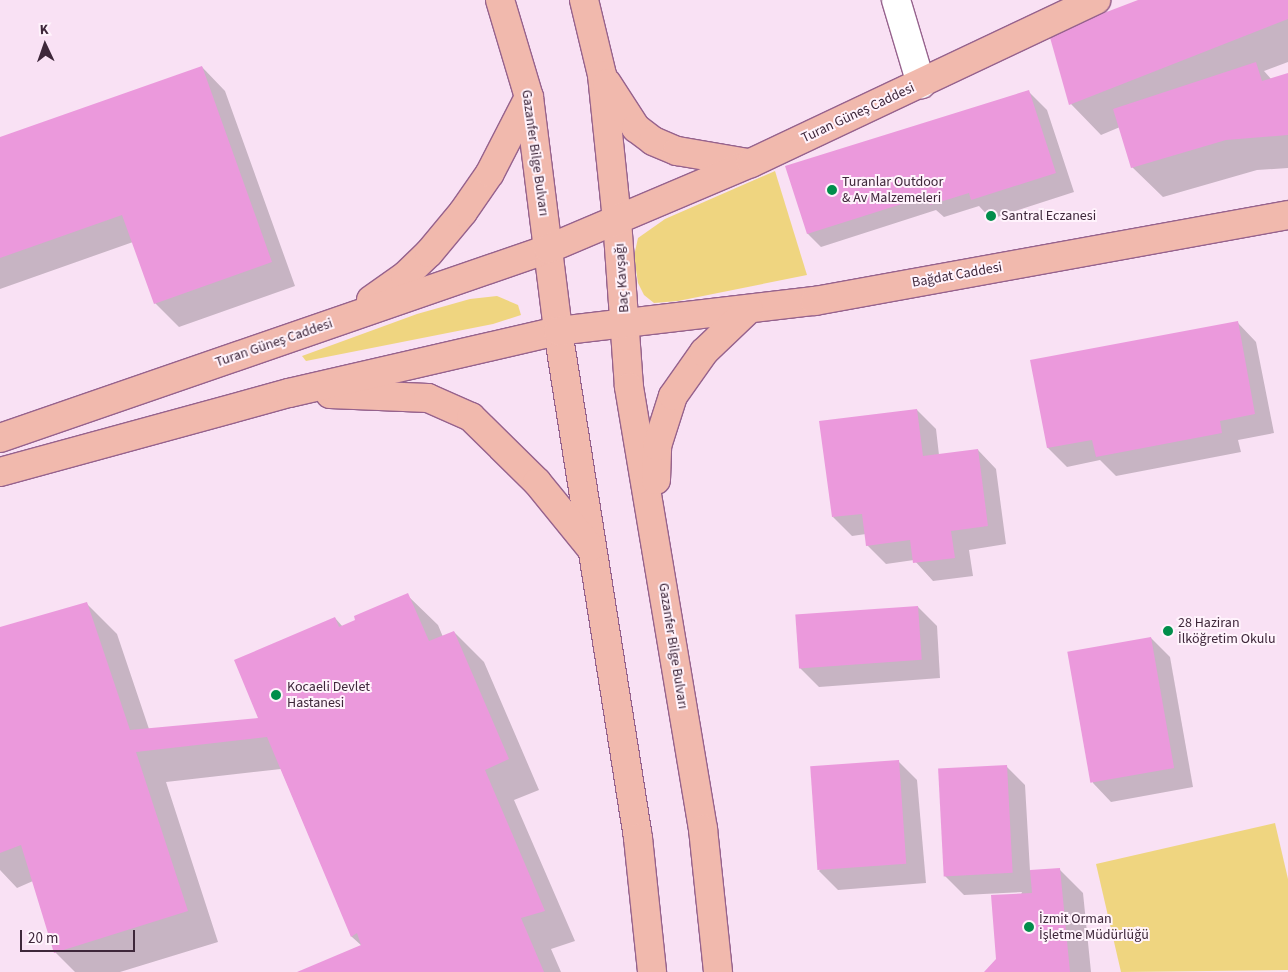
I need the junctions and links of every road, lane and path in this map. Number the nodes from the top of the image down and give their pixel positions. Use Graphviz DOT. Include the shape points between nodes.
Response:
graph roads {
  1 [pos="500,0"];
  2 [pos="584,0"];
  3 [pos="896,0"];
  4 [pos="1096,0"];
  5 [pos="602,75"];
  6 [pos="921,84"];
  7 [pos="530,97"];
  8 [pos="751,163"];
  9 [pos="1288,215"];
  10 [pos="617,220"];
  11 [pos="548,249"];
  12 [pos="749,308"];
  13 [pos="347,318"];
  14 [pos="625,321"];
  15 [pos="558,331"];
  16 [pos="288,393"];
  17 [pos="0,438"];
  18 [pos="0,472"];
  19 [pos="655,537"];
  20 [pos="590,547"];
  21 [pos="652,972"];
  22 [pos="718,972"];
  1 -- 7 [label="main road, Gazanfer Bilge Bulvarı"];
  2 -- 5 [label="main road"];
  3 -- 6 [label="street"];
  4 -- 6 [label="main road, Turan Güneş Caddesi"];
  5 -- 8 [label="main road" via="636,128 653,141 686,153"];
  5 -- 10 [label="main road"];
  6 -- 8 [label="main road, Turan Güneş Caddesi"];
  7 -- 11 [label="main road, Gazanfer Bilge Bulvarı"];
  7 -- 13 [label="main road" via="490,173 435,246 405,276"];
  8 -- 10 [label="main road, Turan Güneş Caddesi" via="659,199"];
  9 -- 12 [label="main road, Bağdat Caddesi" via="815,301"];
  10 -- 11 [label="main road, Baç Kavşağı"];
  10 -- 14 [label="main road, Baç Kavşağı"];
  11 -- 13 [label="main road, Turan Güneş Caddesi"];
  11 -- 15 [label="main road"];
  12 -- 14 [label="main road, Bağdat Caddesi"];
  12 -- 19 [label="main road" via="704,352 673,396 657,446"];
  13 -- 17 [label="main road, Turan Güneş Caddesi"];
  14 -- 15 [label="main road, Baç Kavşağı"];
  14 -- 19 [label="main road, Gazanfer Bilge Bulvarı" via="629,386"];
  15 -- 16 [label="main road"];
  15 -- 20 [label="main road"];
  16 -- 18 [label="main road"];
  16 -- 20 [label="main road" via="406,395 428,398 471,416 538,482"];
  19 -- 22 [label="main road, Gazanfer Bilge Bulvarı" via="703,829"];
  20 -- 21 [label="main road" via="638,838"];
}
